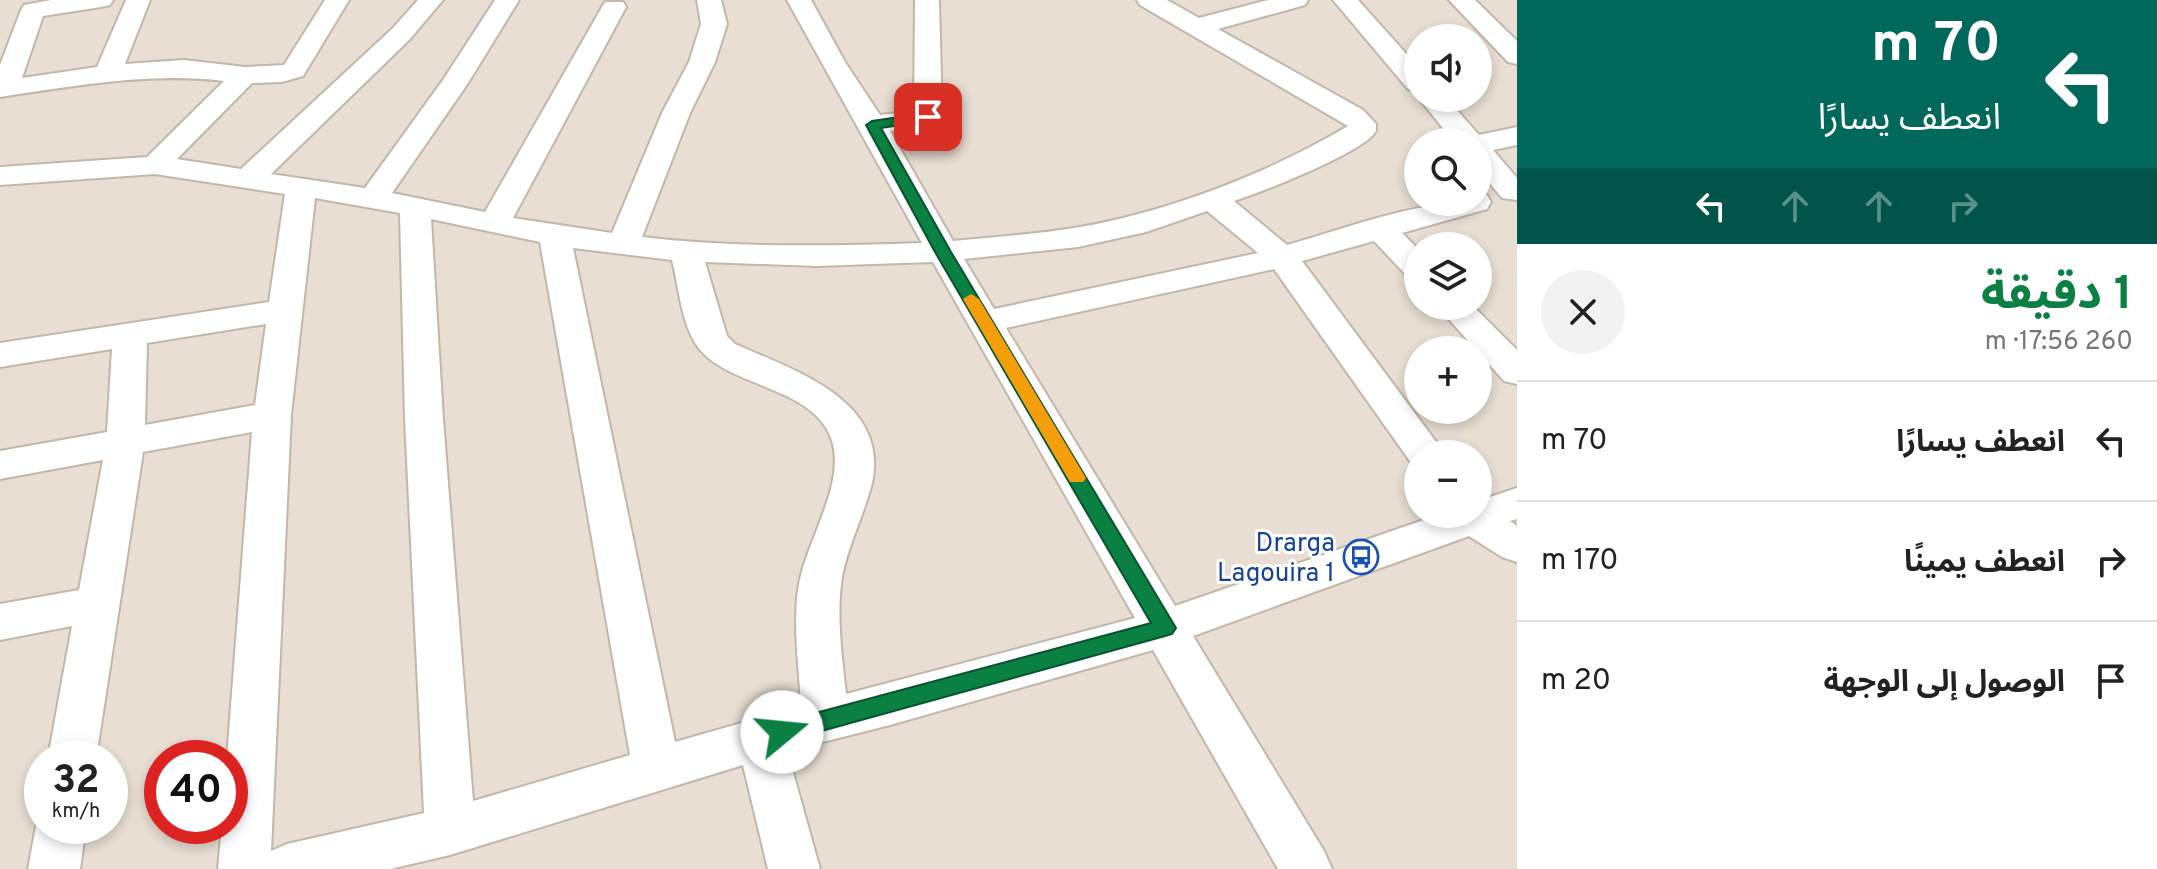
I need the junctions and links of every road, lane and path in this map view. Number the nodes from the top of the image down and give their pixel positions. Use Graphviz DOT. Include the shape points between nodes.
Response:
graph roads {
  1 [pos="101,0"];
  2 [pos="138,0"];
  3 [pos="337,0"];
  4 [pos="431,0"];
  5 [pos="507,0"];
  6 [pos="709,0"];
  7 [pos="799,0"];
  8 [pos="927,0"];
  9 [pos="1149,0"];
  10 [pos="1296,0"];
  11 [pos="1345,0"];
  12 [pos="1461,0"];
  13 [pos="614,7"];
  14 [pos="1196,27"];
  15 [pos="1517,56"];
  16 [pos="1404,67"];
  17 [pos="108,73"];
  18 [pos="245,75"];
  19 [pos="2,88"];
  20 [pos="1443,112"];
  21 [pos="872,125"];
  22 [pos="1458,128"];
  23 [pos="1517,136"];
  24 [pos="1492,141"];
  25 [pos="155,165"];
  26 [pos="1492,167"];
  27 [pos="0,176"];
  28 [pos="249,178"];
  29 [pos="302,188"];
  30 [pos="1515,194"];
  31 [pos="373,198"];
  32 [pos="1212,199"];
  33 [pos="1492,199"];
  34 [pos="415,207"];
  35 [pos="1422,216"];
  36 [pos="495,223"];
  37 [pos="1379,227"];
  38 [pos="555,236"];
  39 [pos="623,245"];
  40 [pos="686,252"];
  41 [pos="943,252"];
  42 [pos="1404,253"];
  43 [pos="1281,256"];
  44 [pos="284,310"];
  45 [pos="1467,320"];
  46 [pos="984,322"];
  47 [pos="130,336"];
  48 [pos="0,355"];
  49 [pos="1517,372"];
  50 [pos="272,415"];
  51 [pos="1416,440"];
  52 [pos="125,443"];
  53 [pos="0,465"];
  54 [pos="1517,503"];
  55 [pos="1492,511"];
  56 [pos="1442,528"];
  57 [pos="1490,528"];
  58 [pos="1517,546"];
  59 [pos="97,604"];
  60 [pos="0,622"];
  61 [pos="1165,628"];
  62 [pos="825,719"];
  63 [pos="760,739"];
  64 [pos="75,740"];
  65 [pos="657,770"];
  66 [pos="450,831"];
  67 [pos="58,844"];
  68 [pos="54,869"];
  69 [pos="244,869"];
  70 [pos="287,869"];
  71 [pos="794,869"];
  72 [pos="1306,869"];
  1 -- 19 [label="street" via="33,10"];
  2 -- 17 [label="street"];
  3 -- 18 [label="street" via="294,70"];
  4 -- 28 [label="street"];
  5 -- 31 [label="street"];
  6 -- 39 [label="street" via="714,24 702,62"];
  7 -- 21 [label="street"];
  8 -- 21 [label="street" via="928,117"];
  9 -- 14 [label="street"];
  10 -- 14 [label="street"];
  11 -- 16 [label="street"];
  12 -- 15 [label="street"];
  13 -- 36 [label="street"];
  14 -- 32 [label="street" via="1353,116 1363,127 1337,145"];
  17 -- 18 [label="street" via="184,68"];
  17 -- 19 [label="street"];
  18 -- 25 [label="street"];
  20 -- 22 [label="street"];
  21 -- 41 [label="street"];
  23 -- 24 [label="street"];
  25 -- 27 [label="street"];
  25 -- 28 [label="street"];
  26 -- 30 [label="street"];
  28 -- 29 [label="street"];
  29 -- 31 [label="street"];
  29 -- 44 [label="street"];
  30 -- 33 [label="street"];
  31 -- 34 [label="street"];
  32 -- 41 [label="street" via="1135,225 1078,237"];
  32 -- 43 [label="street"];
  34 -- 36 [label="street"];
  34 -- 66 [label="street"];
  35 -- 37 [label="street"];
  36 -- 38 [label="street"];
  37 -- 42 [label="street"];
  37 -- 43 [label="street"];
  38 -- 39 [label="street"];
  38 -- 65 [label="street"];
  39 -- 40 [label="street"];
  40 -- 41 [label="street"];
  40 -- 62 [label="street" via="711,340 722,352 827,404 846,423 855,445 854,477 821,579"];
  41 -- 46 [label="street"];
  43 -- 46 [label="street"];
  43 -- 51 [label="street"];
  44 -- 47 [label="street"];
  44 -- 50 [label="street"];
  45 -- 49 [label="street"];
  46 -- 61 [label="street"];
  47 -- 48 [label="street"];
  47 -- 52 [label="street"];
  50 -- 52 [label="street"];
  50 -- 69 [label="street"];
  52 -- 53 [label="street"];
  52 -- 59 [label="street"];
  54 -- 55 [label="street"];
  56 -- 61 [label="street"];
  57 -- 58 [label="street"];
  59 -- 60 [label="street"];
  59 -- 64 [label="street"];
  61 -- 62 [label="street"];
  61 -- 72 [label="street"];
  62 -- 63 [label="street"];
  63 -- 65 [label="street"];
  63 -- 71 [label="street"];
  65 -- 66 [label="street"];
  66 -- 70 [label="street"];
  67 -- 68 [label="street"];
}
